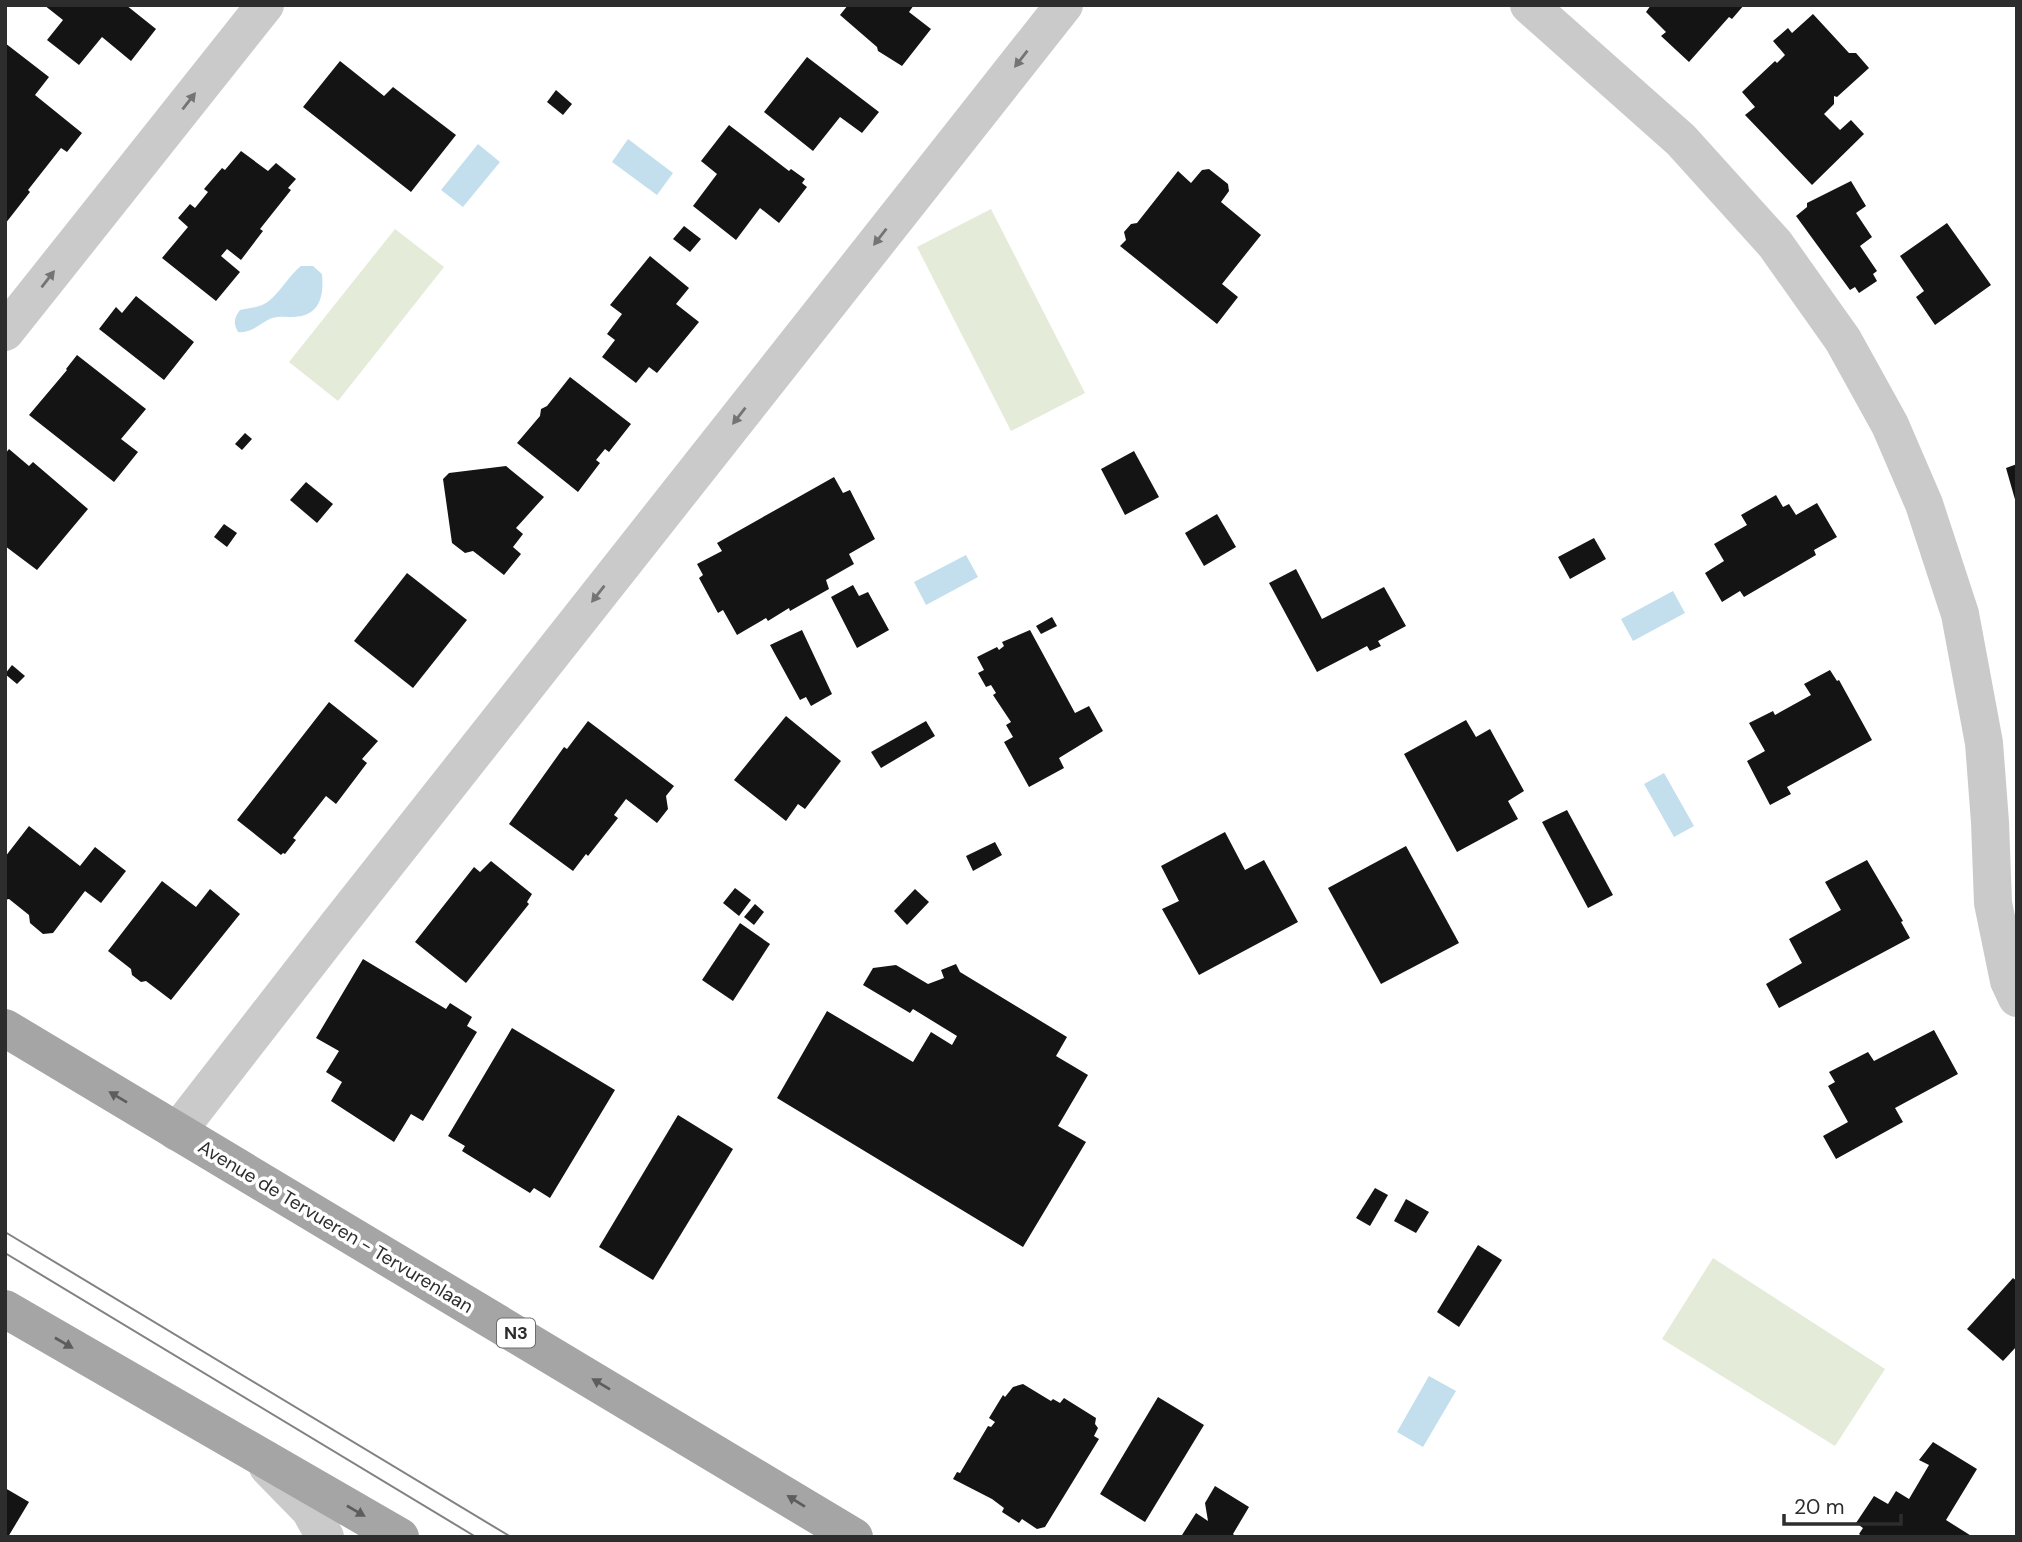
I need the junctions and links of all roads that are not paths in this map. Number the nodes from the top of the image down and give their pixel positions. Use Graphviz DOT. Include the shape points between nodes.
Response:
graph roads {
  1 [pos="265,5"];
  2 [pos="1064,5"];
  3 [pos="1529,5"];
  4 [pos="5,332"];
  5 [pos="2017,998"];
  6 [pos="5,1028"];
  7 [pos="177,1132"];
  8 [pos="5,1309"];
  9 [pos="254,1452"];
  10 [pos="325,1537"];
  11 [pos="400,1537"];
  12 [pos="855,1537"];
  4 -- 1 [label="street, one-way"];
  2 -- 7 [label="street, one-way"];
  3 -- 5 [label="street" via="1681,140 1775,244 1843,340 1890,425 1924,504 1960,614 1984,743 1993,904 2009,981"];
  7 -- 6 [label="main road, N3, one-way"];
  12 -- 7 [label="main road, Avenue de Tervueren - Tervurenlaan / N3, one-way"];
  8 -- 9 [label="main road, one-way"];
  9 -- 10 [label="street" via="310,1510"];
  9 -- 11 [label="main road, one-way"];
}
